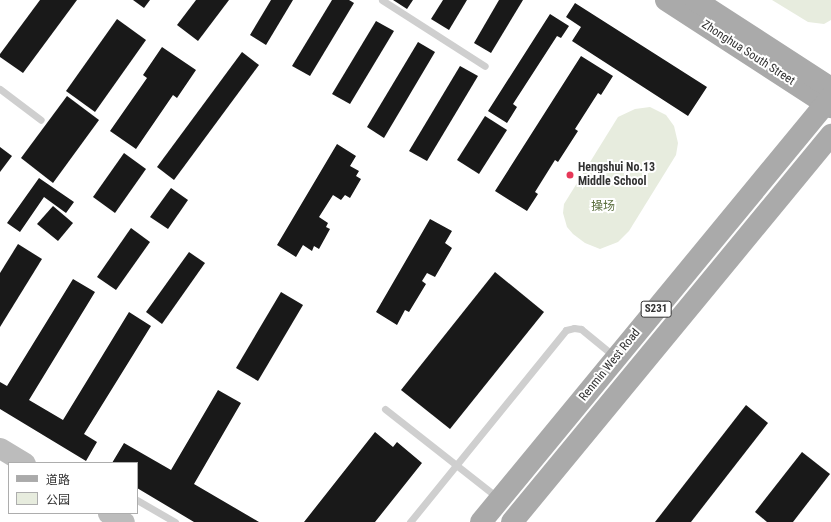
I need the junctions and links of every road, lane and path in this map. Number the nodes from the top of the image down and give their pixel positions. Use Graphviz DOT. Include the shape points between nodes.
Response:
graph roads {
  1 [pos="382,0"];
  2 [pos="666,0"];
  3 [pos="695,0"];
  4 [pos="485,66"];
  5 [pos="0,89"];
  6 [pos="830,99"];
  7 [pos="41,120"];
  8 [pos="831,135"];
  9 [pos="616,357"];
  10 [pos="385,409"];
  11 [pos="0,448"];
  12 [pos="23,462"];
  13 [pos="456,465"];
  14 [pos="500,499"];
  15 [pos="138,501"];
  16 [pos="110,514"];
  17 [pos="124,522"];
  18 [pos="175,522"];
  19 [pos="410,522"];
  20 [pos="481,522"];
  21 [pos="512,522"];
  1 -- 4 [label="lane"];
  2 -- 6 [label="main road, Zhonghua South Street"];
  3 -- 6 [label="main road, Zhonghua South Street"];
  5 -- 7 [label="lane"];
  6 -- 9 [label="main road, Renmin West Road / S231"];
  8 -- 21 [label="main road, Renmin West Road / S231"];
  9 -- 13 [label="lane" via="581,329 566,330"];
  9 -- 14 [label="main road, Renmin West Road / S231"];
  10 -- 13 [label="lane"];
  11 -- 12 [label="street"];
  13 -- 14 [label="lane"];
  13 -- 19 [label="lane"];
  14 -- 20 [label="main road, Renmin West Road / S231"];
  15 -- 18 [label="lane"];
  16 -- 17 [label="street"];
}
